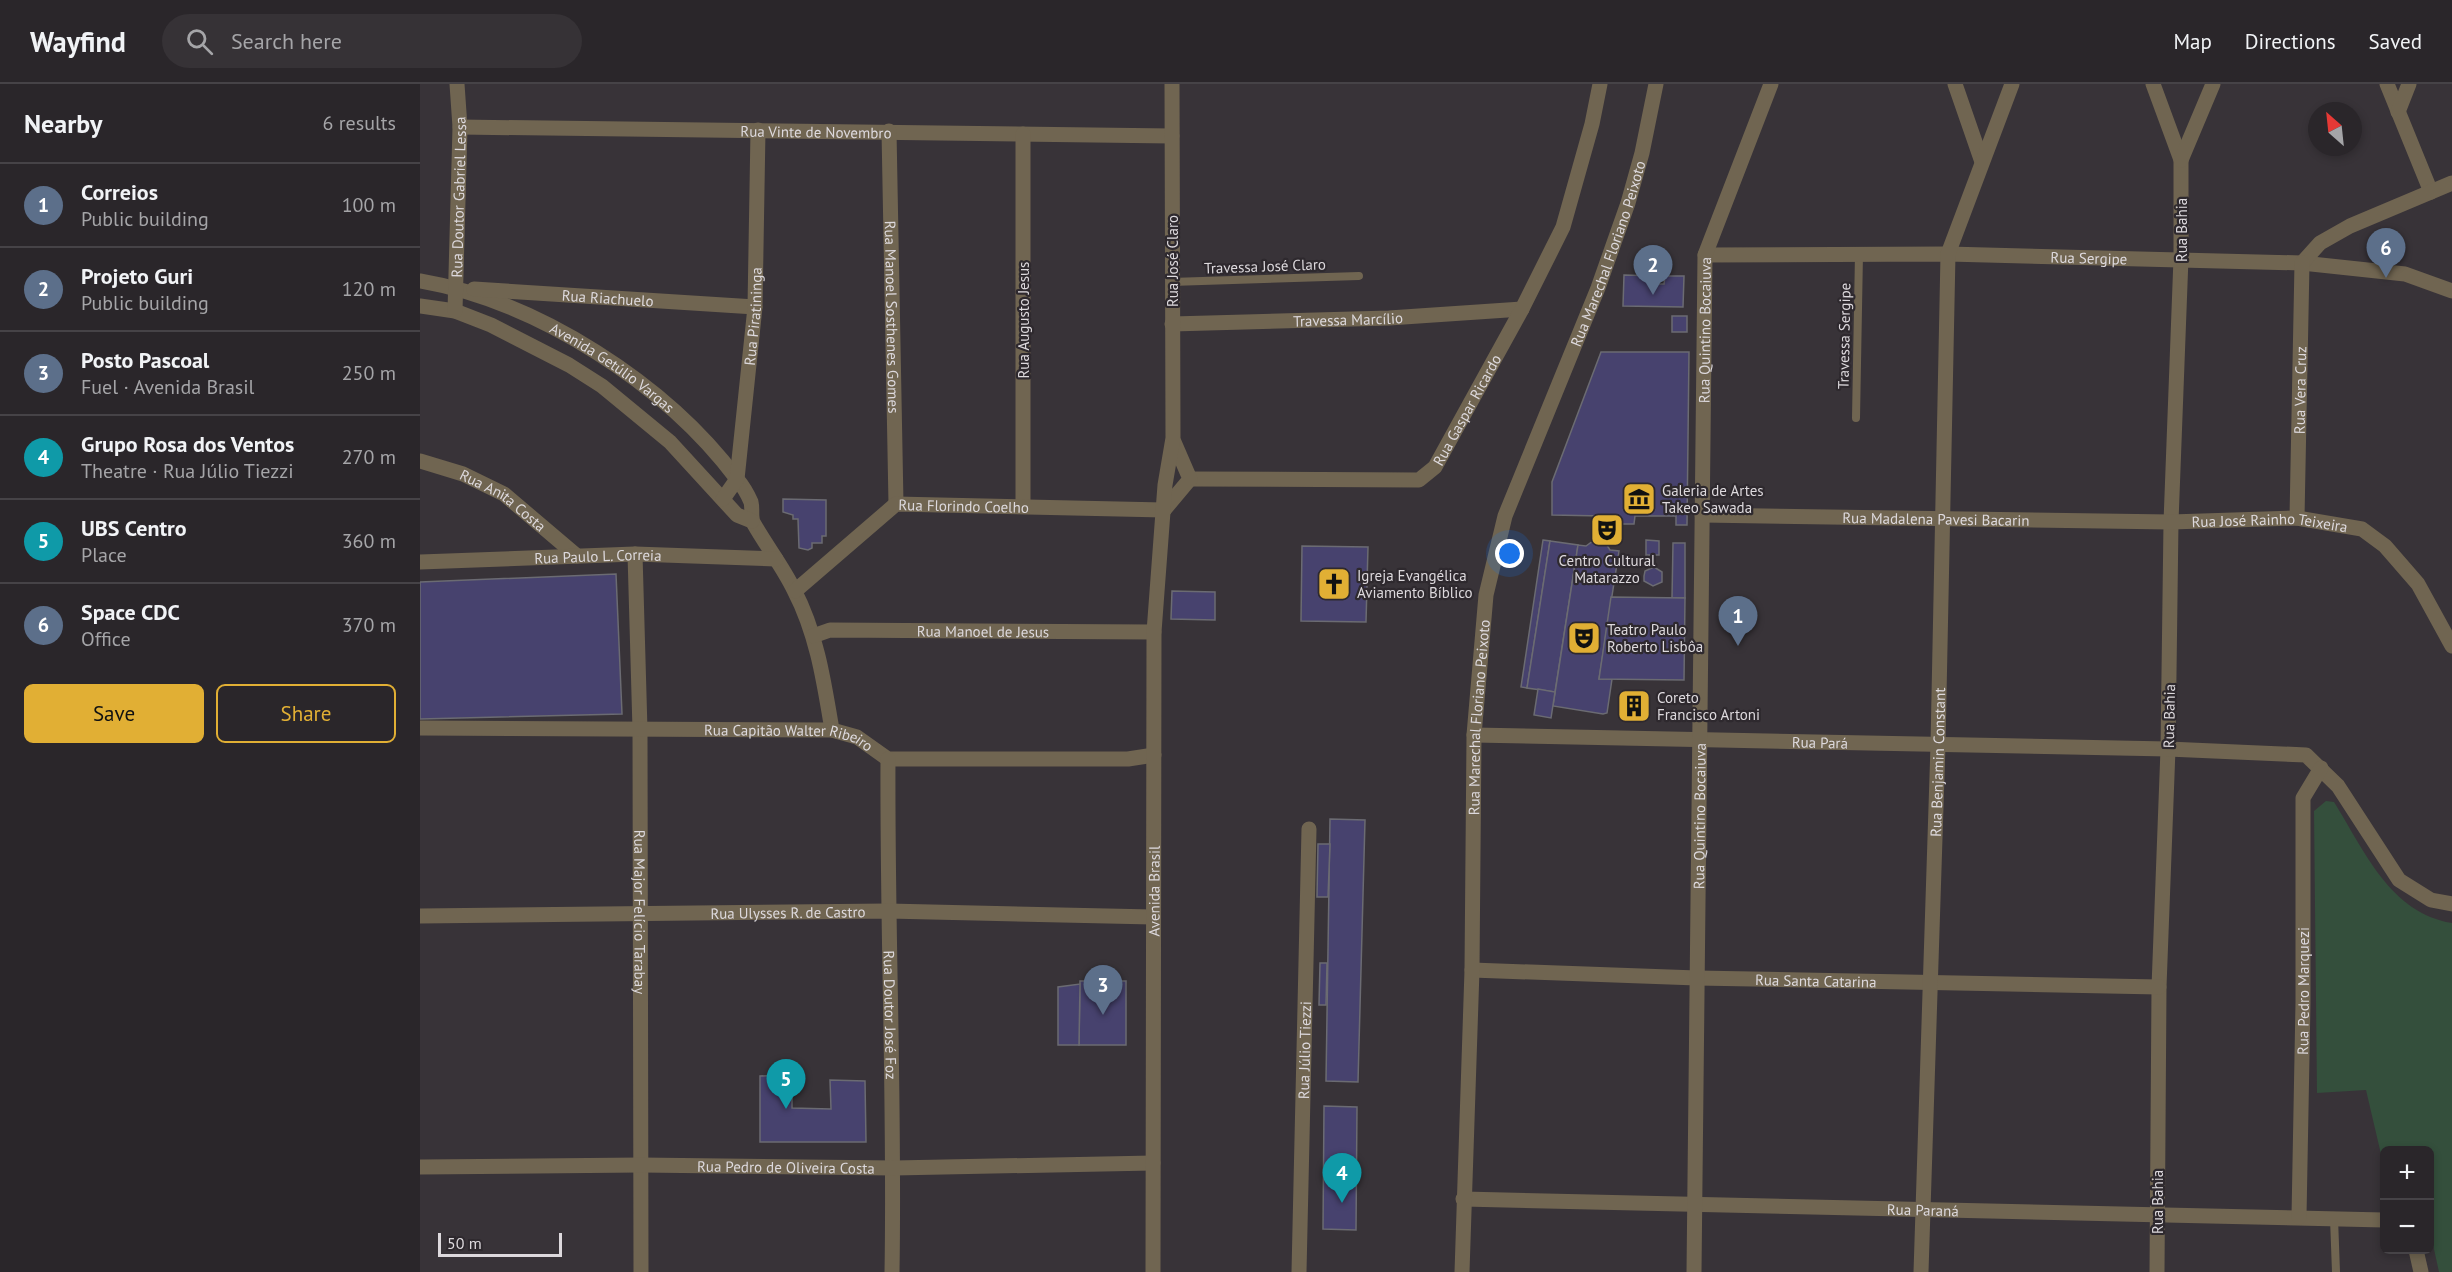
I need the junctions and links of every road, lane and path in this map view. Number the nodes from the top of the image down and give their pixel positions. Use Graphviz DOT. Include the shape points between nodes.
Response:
graph roads {
  1 [pos="457,84"];
  2 [pos="1172,84"];
  3 [pos="1600,84"];
  4 [pos="1656,84"];
  5 [pos="1771,84"];
  6 [pos="1955,84"];
  7 [pos="2012,84"];
  8 [pos="2152,84"];
  9 [pos="2212,84"];
  10 [pos="2388,84"];
  11 [pos="2409,84"];
  12 [pos="2398,112"];
  13 [pos="460,127"];
  14 [pos="758,130"];
  15 [pos="889,131"];
  16 [pos="1023,134"];
  17 [pos="1172,136"];
  18 [pos="2181,160"];
  19 [pos="1982,162"];
  20 [pos="2452,183"];
  21 [pos="2431,192"];
  22 [pos="1859,254"];
  23 [pos="1948,254"];
  24 [pos="1705,255"];
  25 [pos="2181,258"];
  26 [pos="2302,262"];
  27 [pos="1359,276"];
  28 [pos="420,280"];
  29 [pos="1171,282"];
  30 [pos="458,287"];
  31 [pos="2451,292"];
  32 [pos="420,306"];
  33 [pos="755,307"];
  34 [pos="1522,309"];
  35 [pos="455,311"];
  36 [pos="1172,324"];
  37 [pos="1856,418"];
  38 [pos="1173,438"];
  39 [pos="420,461"];
  40 [pos="1190,479"];
  41 [pos="737,480"];
  42 [pos="723,499"];
  43 [pos="896,504"];
  44 [pos="1023,506"];
  45 [pos="1164,510"];
  46 [pos="1702,515"];
  47 [pos="1942,518"];
  48 [pos="2297,518"];
  49 [pos="752,521"];
  50 [pos="2171,522"];
  51 [pos="550,530"];
  52 [pos="635,554"];
  53 [pos="577,556"];
  54 [pos="544,557"];
  55 [pos="776,559"];
  56 [pos="420,562"];
  57 [pos="795,591"];
  58 [pos="1154,632"];
  59 [pos="813,636"];
  60 [pos="2452,646"];
  61 [pos="420,728"];
  62 [pos="640,730"];
  63 [pos="832,730"];
  64 [pos="1474,735"];
  65 [pos="1700,741"];
  66 [pos="1938,745"];
  67 [pos="2168,749"];
  68 [pos="1154,755"];
  69 [pos="888,759"];
  70 [pos="2321,768"];
  71 [pos="1309,829"];
  72 [pos="2452,904"];
  73 [pos="888,911"];
  74 [pos="640,915"];
  75 [pos="420,916"];
  76 [pos="1154,917"];
  77 [pos="1472,970"];
  78 [pos="1697,978"];
  79 [pos="1931,983"];
  80 [pos="2158,987"];
  81 [pos="1153,1162"];
  82 [pos="641,1165"];
  83 [pos="420,1167"];
  84 [pos="894,1168"];
  85 [pos="1462,1199"];
  86 [pos="1695,1206"];
  87 [pos="1922,1209"];
  88 [pos="2157,1214"];
  89 [pos="2299,1217"];
  90 [pos="2334,1218"];
  91 [pos="2380,1220"];
  92 [pos="2417,1254"];
  93 [pos="641,1272"];
  94 [pos="892,1272"];
  95 [pos="1152,1272"];
  96 [pos="1299,1272"];
  97 [pos="1462,1272"];
  98 [pos="1694,1272"];
  99 [pos="1921,1272"];
  100 [pos="2157,1272"];
  101 [pos="2337,1272"];
  102 [pos="2421,1272"];
  1 -- 13 [label="street, Rua Doutor Gabriel Lessa"];
  2 -- 17 [label="street, Rua José Claro"];
  3 -- 34 [label="street, Rua Gaspar Ricardo" via="1563,226"];
  4 -- 64 [label="street, Rua Marechal Floriano Peixoto" via="1628,203 1506,516 1486,595"];
  5 -- 24 [label="street, Rua Quintino Bocaiuva"];
  6 -- 19 [label="street"];
  7 -- 19 [label="street, Rua Benjamin Constant"];
  8 -- 18 [label="street"];
  9 -- 18 [label="street"];
  10 -- 12 [label="street"];
  11 -- 12 [label="street"];
  12 -- 21 [label="street"];
  13 -- 14 [label="street, Rua Vinte de Novembro"];
  13 -- 30 [label="street, Rua Doutor Gabriel Lessa"];
  14 -- 15 [label="street, Rua Vinte de Novembro"];
  14 -- 33 [label="street, Rua Piratininga"];
  15 -- 16 [label="street, Rua Vinte de Novembro"];
  15 -- 43 [label="street, Rua Manoel Sosthenes Gomes"];
  16 -- 17 [label="street, Rua Vinte de Novembro"];
  16 -- 44 [label="street, Rua Augusto Jesus"];
  17 -- 29 [label="street, Rua José Claro"];
  18 -- 25 [label="street, Rua Bahia"];
  19 -- 23 [label="street, Rua Benjamin Constant"];
  20 -- 21 [label="street"];
  21 -- 26 [label="street" via="2350,226 2320,243"];
  22 -- 23 [label="street, Rua Sergipe"];
  22 -- 24 [label="street, Rua Sergipe"];
  22 -- 37 [label="lane, Travessa Sergipe"];
  23 -- 25 [label="street, Rua Sergipe"];
  23 -- 47 [label="street, Rua Benjamin Constant"];
  24 -- 46 [label="street, Rua Quintino Bocaiuva"];
  25 -- 26 [label="street, Rua Sergipe"];
  25 -- 50 [label="street, Rua Bahia"];
  26 -- 31 [label="street, Rua Sergipe" via="2405,274"];
  26 -- 48 [label="street, Rua Vera Cruz"];
  27 -- 29 [label="lane, Travessa José Claro"];
  28 -- 30 [label="street, Avenida Getúlio Vargas"];
  29 -- 36 [label="street, Rua José Claro"];
  30 -- 33 [label="street, Rua Riachuelo"];
  30 -- 35 [label="street, Rua Doutor Gabriel Lessa"];
  30 -- 41 [label="street, Avenida Getúlio Vargas" via="527,316 615,364 687,425"];
  32 -- 35 [label="street, Avenida Getúlio Vargas"];
  33 -- 41 [label="street, Rua Piratininga"];
  34 -- 36 [label="street, Travessa Marcílio" via="1389,318"];
  34 -- 40 [label="street, Rua Gaspar Ricardo" via="1435,467 1419,480"];
  35 -- 42 [label="street, Avenida Getúlio Vargas" via="536,348 602,386 670,442"];
  36 -- 38 [label="street, Rua José Claro"];
  38 -- 40 [label="street, Rua José Claro"];
  38 -- 45 [label="street, Rua José Claro"];
  39 -- 51 [label="street, Rua Anita Costa" via="463,474 504,494"];
  40 -- 45 [label="street"];
  41 -- 42 [label="street"];
  41 -- 49 [label="street, Avenida Getúlio Vargas" via="751,503"];
  42 -- 49 [label="street, Avenida Getúlio Vargas" via="737,515"];
  43 -- 44 [label="street, Rua Florindo Coelho"];
  43 -- 57 [label="street, Rua Florindo Coelho"];
  44 -- 45 [label="street, Rua Florindo Coelho"];
  45 -- 58 [label="street, Avenida Brasil"];
  46 -- 47 [label="street, Rua Madalena Pavesi Bacarin"];
  46 -- 65 [label="street, Rua Quintino Bocaiuva"];
  47 -- 50 [label="street, Rua Madalena Pavesi Bacarin"];
  47 -- 66 [label="street, Rua Benjamin Constant"];
  48 -- 50 [label="street, Rua José Rainho Teixeira"];
  48 -- 60 [label="street, Rua José Rainho Teixeira" via="2362,530 2385,546 2418,584"];
  49 -- 55 [label="street, Avenida Getúlio Vargas"];
  50 -- 67 [label="street, Rua Bahia"];
  51 -- 53 [label="street, Rua Anita Costa"];
  51 -- 54 [label="street"];
  52 -- 53 [label="street, Rua Paulo L. Correia"];
  52 -- 55 [label="street, Rua Paulo L. Correia"];
  52 -- 62 [label="street, Rua Major Felício Tarabay"];
  53 -- 54 [label="street, Rua Paulo L. Correia"];
  54 -- 56 [label="street, Rua Paulo L. Correia"];
  55 -- 57 [label="street, Avenida Getúlio Vargas"];
  57 -- 59 [label="street, Avenida Getúlio Vargas"];
  58 -- 59 [label="street, Rua Manoel de Jesus" via="831,630"];
  58 -- 68 [label="street, Avenida Brasil"];
  59 -- 63 [label="street, Avenida Getúlio Vargas"];
  61 -- 62 [label="street, Rua Capitão Walter Ribeiro"];
  62 -- 63 [label="street, Rua Capitão Walter Ribeiro"];
  62 -- 74 [label="street, Rua Major Felício Tarabay"];
  63 -- 69 [label="street, Rua Capitão Walter Ribeiro" via="856,737"];
  64 -- 65 [label="street, Rua Pará"];
  64 -- 77 [label="street, Rua Marechal Floriano Peixoto"];
  65 -- 66 [label="street, Rua Pará"];
  65 -- 78 [label="street, Rua Quintino Bocaiuva"];
  66 -- 67 [label="street, Rua Pará"];
  66 -- 79 [label="street, Rua Benjamin Constant"];
  67 -- 70 [label="street, Rua Pará" via="2306,755"];
  67 -- 80 [label="street, Rua Bahia"];
  68 -- 69 [label="street, Rua Capitão Walter Ribeiro" via="1128,759"];
  68 -- 76 [label="street, Avenida Brasil"];
  69 -- 73 [label="street, Rua Doutor José Foz"];
  70 -- 72 [label="street" via="2338,786 2399,880 2431,900"];
  70 -- 89 [label="street, Rua Pedro Marquezi" via="2303,798"];
  71 -- 96 [label="street, Rua Júlio Tiezzi"];
  73 -- 74 [label="street, Rua Ulysses R. de Castro"];
  73 -- 76 [label="street, Rua Ulysses R. de Castro"];
  73 -- 84 [label="street, Rua Doutor José Foz"];
  74 -- 75 [label="street, Rua Ulysses R. de Castro"];
  74 -- 82 [label="street, Rua Major Felício Tarabay"];
  76 -- 81 [label="street, Avenida Brasil"];
  77 -- 78 [label="street, Rua Santa Catarina"];
  77 -- 85 [label="street, Rua Marechal Floriano Peixoto"];
  78 -- 79 [label="street, Rua Santa Catarina"];
  78 -- 86 [label="street, Rua Quintino Bocaiuva"];
  79 -- 80 [label="street, Rua Santa Catarina"];
  79 -- 87 [label="street, Rua Benjamin Constant"];
  80 -- 88 [label="street, Rua Bahia"];
  81 -- 84 [label="street, Rua Pedro de Oliveira Costa"];
  81 -- 95 [label="street, Avenida Brasil"];
  82 -- 83 [label="street, Rua Pedro de Oliveira Costa"];
  82 -- 84 [label="street, Rua Pedro de Oliveira Costa"];
  82 -- 93 [label="street, Rua Major Felício Tarabay"];
  84 -- 94 [label="street, Rua Doutor José Foz"];
  85 -- 86 [label="street, Rua Paraná"];
  85 -- 97 [label="street, Rua Marechal Floriano Peixoto"];
  86 -- 87 [label="street, Rua Paraná"];
  86 -- 98 [label="street, Rua Quintino Bocaiuva"];
  87 -- 88 [label="street, Rua Paraná"];
  87 -- 99 [label="street, Rua Benjamin Constant"];
  88 -- 89 [label="street, Rua Paraná"];
  88 -- 100 [label="street, Rua Bahia"];
  89 -- 90 [label="street, Rua Paraná"];
  90 -- 91 [label="street, Rua Paraná"];
  90 -- 101 [label="lane"];
  92 -- 102 [label="street"];
}
